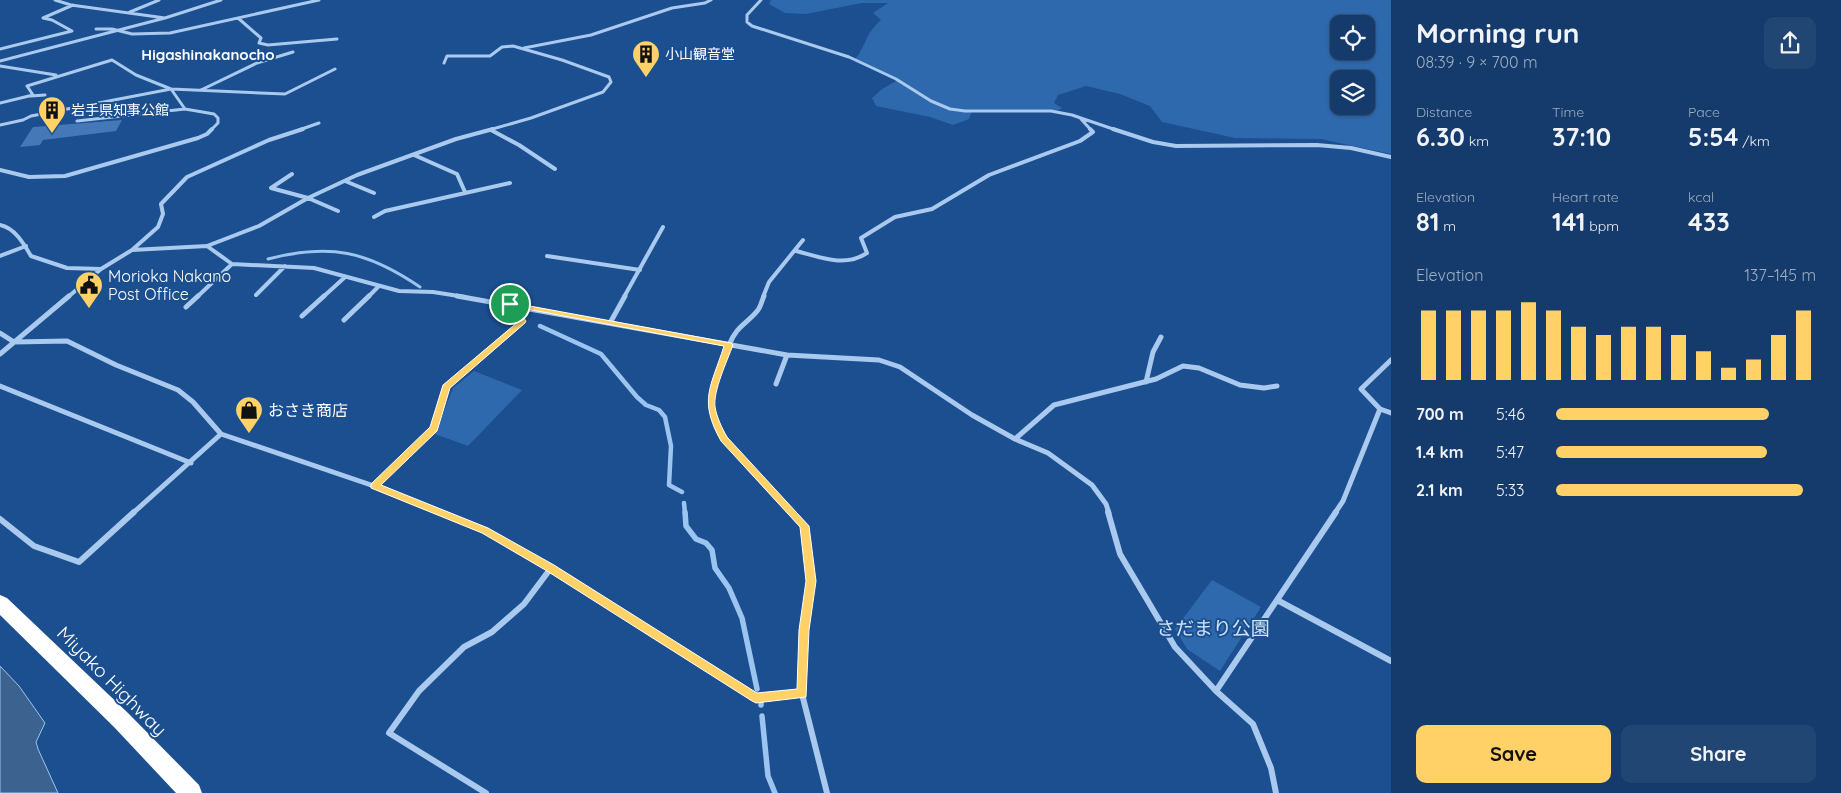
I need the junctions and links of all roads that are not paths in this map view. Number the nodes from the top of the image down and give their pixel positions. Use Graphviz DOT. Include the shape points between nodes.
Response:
graph roads {
  1 [pos="56,0"];
  2 [pos="67,0"];
  3 [pos="159,0"];
  4 [pos="220,0"];
  5 [pos="319,0"];
  6 [pos="711,0"];
  7 [pos="761,0"];
  8 [pos="72,5"];
  9 [pos="128,13"];
  10 [pos="165,18"];
  11 [pos="238,18"];
  12 [pos="96,29"];
  13 [pos="120,32"];
  14 [pos="337,39"];
  15 [pos="524,48"];
  16 [pos="0,49"];
  17 [pos="293,52"];
  18 [pos="0,61"];
  19 [pos="444,63"];
  20 [pos="0,66"];
  21 [pos="335,70"];
  22 [pos="58,76"];
  23 [pos="171,90"];
  24 [pos="201,91"];
  25 [pos="46,95"];
  26 [pos="31,96"];
  27 [pos="0,103"];
  28 [pos="185,109"];
  29 [pos="1081,118"];
  30 [pos="77,121"];
  31 [pos="319,123"];
  32 [pos="0,125"];
  33 [pos="491,130"];
  34 [pos="413,155"];
  35 [pos="1391,157"];
  36 [pos="0,170"];
  37 [pos="555,170"];
  38 [pos="292,174"];
  39 [pos="345,181"];
  40 [pos="510,183"];
  41 [pos="465,192"];
  42 [pos="374,193"];
  43 [pos="308,198"];
  44 [pos="338,211"];
  45 [pos="374,217"];
  46 [pos="0,225"];
  47 [pos="663,227"];
  48 [pos="803,240"];
  49 [pos="26,246"];
  50 [pos="207,246"];
  51 [pos="132,250"];
  52 [pos="796,251"];
  53 [pos="0,256"];
  54 [pos="547,256"];
  55 [pos="232,264"];
  56 [pos="285,266"];
  57 [pos="101,269"];
  58 [pos="640,270"];
  59 [pos="344,278"];
  60 [pos="378,287"];
  61 [pos="256,295"];
  62 [pos="510,304"];
  63 [pos="186,307"];
  64 [pos="302,316"];
  65 [pos="344,320"];
  66 [pos="610,323"];
  67 [pos="0,333"];
  68 [pos="1161,337"];
  69 [pos="14,342"];
  70 [pos="729,345"];
  71 [pos="0,354"];
  72 [pos="786,355"];
  73 [pos="1391,360"];
  74 [pos="1146,382"];
  75 [pos="776,384"];
  76 [pos="0,386"];
  77 [pos="1277,386"];
  78 [pos="1380,409"];
  79 [pos="1391,413"];
  80 [pos="221,434"];
  81 [pos="1015,439"];
  82 [pos="191,463"];
  83 [pos="374,486"];
  84 [pos="0,519"];
  85 [pos="551,568"];
  86 [pos="1277,600"];
  87 [pos="0,603"];
  88 [pos="1391,661"];
  89 [pos="1216,691"];
  90 [pos="802,694"];
  91 [pos="191,793"];
  92 [pos="486,793"];
  93 [pos="827,793"];
  94 [pos="1276,793"];
  1 -- 8 [label="street"];
  2 -- 8 [label="street"];
  3 -- 9 [label="street"];
  4 -- 10 [label="street"];
  5 -- 11 [label="street"];
  6 -- 15 [label="street" via="672,8 591,34"];
  7 -- 29 [label="street" via="747,15 747,22 752,26 849,57 950,109 1051,111"];
  8 -- 9 [label="street"];
  8 -- 16 [label="street" via="42,18 72,31"];
  9 -- 10 [label="street"];
  10 -- 13 [label="street"];
  11 -- 13 [label="street" via="170,33"];
  11 -- 14 [label="street" via="261,38 259,43 268,45"];
  12 -- 13 [label="street"];
  13 -- 18 [label="street" via="76,40"];
  15 -- 19 [label="street" via="502,47 490,56 447,56"];
  15 -- 33 [label="street" via="609,77 611,82 603,92"];
  17 -- 24 [label="street" via="244,68"];
  20 -- 22 [label="street"];
  21 -- 24 [label="street" via="285,94"];
  22 -- 23 [label="street" via="112,60"];
  22 -- 26 [label="street" via="27,86"];
  23 -- 24 [label="street"];
  23 -- 28 [label="street"];
  23 -- 32 [label="street" via="31,116"];
  25 -- 26 [label="street"];
  26 -- 27 [label="street"];
  28 -- 30 [label="street"];
  28 -- 36 [label="street" via="214,114 218,123 208,134 198,138 76,174 30,179"];
  29 -- 35 [label="street" via="1153,142 1176,146 1317,145"];
  29 -- 52 [label="street" via="1093,132 1080,141 989,175 932,209 895,217 862,238 867,253 860,259 842,262"];
  31 -- 51 [label="street" via="261,143 186,177 160,204 163,214 158,227"];
  33 -- 34 [label="street"];
  33 -- 37 [label="street"];
  34 -- 39 [label="street"];
  34 -- 41 [label="street" via="457,174"];
  38 -- 43 [label="street" via="271,188"];
  39 -- 42 [label="street"];
  39 -- 43 [label="street"];
  40 -- 41 [label="street"];
  41 -- 45 [label="street" via="384,211"];
  43 -- 44 [label="street"];
  43 -- 50 [label="street" via="259,226"];
  46 -- 49 [label="street"];
  47 -- 58 [label="street"];
  48 -- 52 [label="street"];
  49 -- 53 [label="street"];
  49 -- 57 [label="street" via="31,256 67,268"];
  50 -- 51 [label="street"];
  50 -- 55 [label="street"];
  51 -- 57 [label="street"];
  52 -- 70 [label="street" via="769,282 760,308 738,328"];
  54 -- 58 [label="street"];
  55 -- 56 [label="street"];
  55 -- 63 [label="street"];
  56 -- 59 [label="street" via="314,268"];
  56 -- 61 [label="street"];
  57 -- 69 [label="street"];
  58 -- 66 [label="street"];
  59 -- 60 [label="street"];
  59 -- 64 [label="street"];
  60 -- 62 [label="street"];
  60 -- 65 [label="street"];
  62 -- 66 [label="street"];
  62 -- 83 [label="street" via="523,321 446,387 434,428"];
  66 -- 70 [label="street"];
  67 -- 69 [label="street"];
  68 -- 74 [label="street" via="1152,352"];
  69 -- 71 [label="street"];
  69 -- 80 [label="street" via="67,341 178,390"];
  70 -- 72 [label="street"];
  70 -- 90 [label="street" via="712,393 711,406 716,424 724,439 804,526 811,581 804,630"];
  72 -- 75 [label="street"];
  72 -- 81 [label="street" via="880,360 900,366 972,415"];
  73 -- 78 [label="street" via="1360,388"];
  74 -- 77 [label="street" via="1173,369 1191,366 1240,385"];
  74 -- 81 [label="street" via="1054,405"];
  76 -- 82 [label="street"];
  78 -- 79 [label="street"];
  78 -- 86 [label="street" via="1342,501"];
  80 -- 82 [label="street"];
  80 -- 83 [label="street"];
  81 -- 89 [label="street" via="1048,453 1092,485 1106,504 1120,554 1136,583 1175,647"];
  82 -- 84 [label="street" via="79,562 34,546"];
  83 -- 85 [label="street" via="485,530"];
  85 -- 90 [label="street" via="756,698"];
  85 -- 92 [label="street" via="524,604 492,632 464,647 419,691 389,733"];
  86 -- 88 [label="street"];
  86 -- 89 [label="street"];
  87 -- 91 [label="highway, Miyako Highway" via="122,720"];
  89 -- 94 [label="street" via="1253,724 1271,768"];
  90 -- 93 [label="street"];
}
